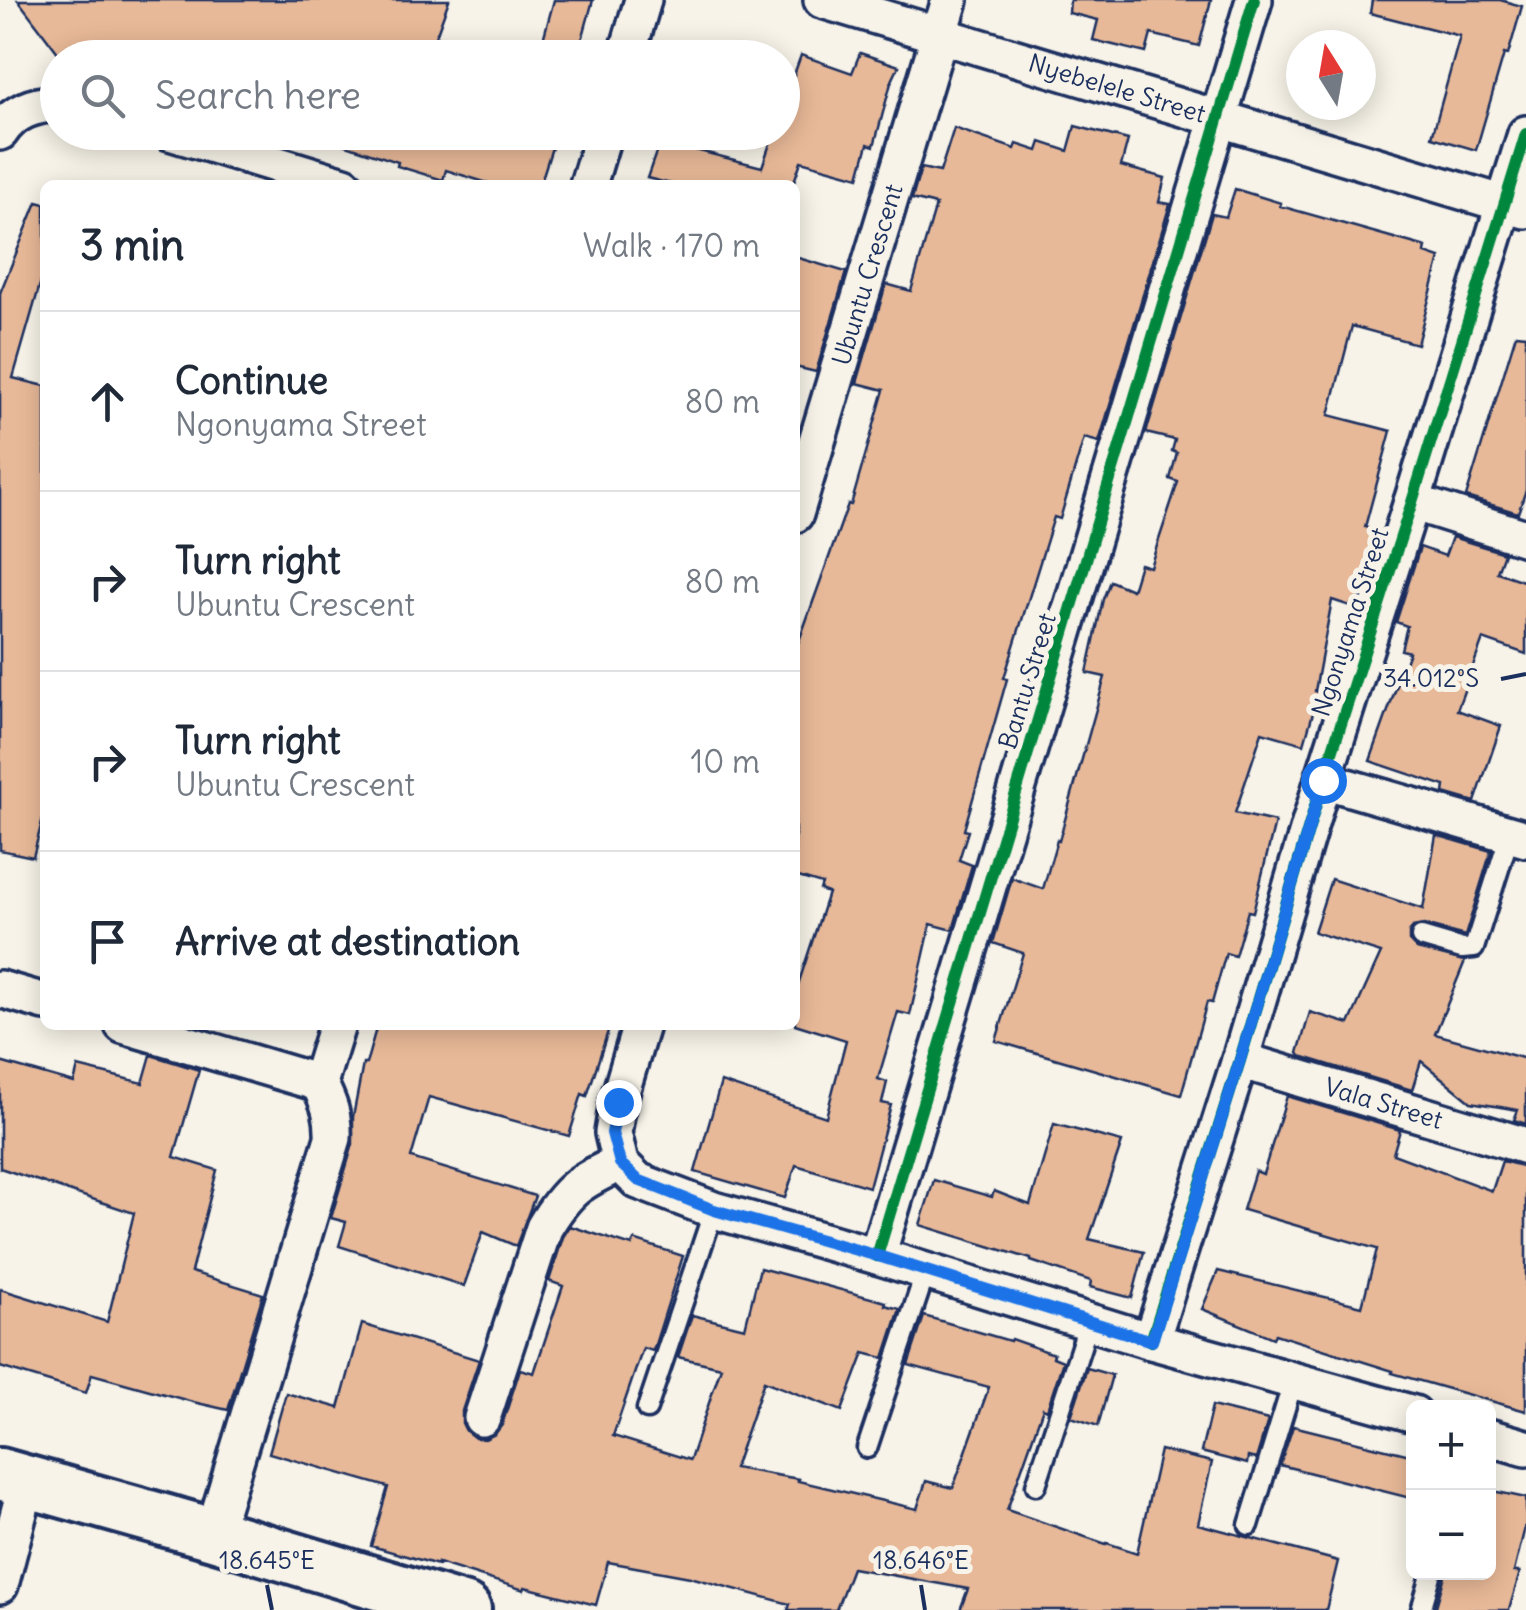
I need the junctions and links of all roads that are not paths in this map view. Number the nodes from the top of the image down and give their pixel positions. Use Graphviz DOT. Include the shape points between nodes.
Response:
graph roads {
  1 [pos="643,0"];
  2 [pos="822,0"];
  3 [pos="950,0"];
  4 [pos="1254,0"];
  5 [pos="940,36"];
  6 [pos="631,40"];
  7 [pos="40,106"];
  8 [pos="1220,118"];
  9 [pos="0,132"];
  10 [pos="1526,134"];
  11 [pos="218,150"];
  12 [pos="599,150"];
  13 [pos="289,177"];
  14 [pos="590,180"];
  15 [pos="1515,207"];
  16 [pos="800,498"];
  17 [pos="1412,502"];
  18 [pos="1526,538"];
  19 [pos="1323,780"];
  20 [pos="1518,836"];
  21 [pos="1421,936"];
  22 [pos="0,989"];
  23 [pos="40,996"];
  24 [pos="140,1030"];
  25 [pos="336,1030"];
  26 [pos="640,1030"];
  27 [pos="1240,1060"];
  28 [pos="320,1083"];
  29 [pos="1526,1146"];
  30 [pos="620,1163"];
  31 [pos="714,1210"];
  32 [pos="878,1256"];
  33 [pos="926,1271"];
  34 [pos="1089,1322"];
  35 [pos="1152,1341"];
  36 [pos="1294,1380"];
  37 [pos="647,1409"];
  38 [pos="1406,1412"];
  39 [pos="482,1418"];
  40 [pos="1496,1439"];
  41 [pos="866,1448"];
  42 [pos="1526,1448"];
  43 [pos="14,1478"];
  44 [pos="1036,1485"];
  45 [pos="1249,1525"];
  46 [pos="213,1534"];
  47 [pos="1430,1580"];
  48 [pos="0,1585"];
  49 [pos="465,1610"];
  50 [pos="1421,1610"];
  1 -- 6 [label="street"];
  2 -- 5 [label="street, Nyebelele Street"];
  3 -- 5 [label="street, Ubuntu Crescent"];
  4 -- 8 [label="street, Bantu Street"];
  5 -- 8 [label="street, Nyebelele Street"];
  5 -- 16 [label="street, Ubuntu Crescent"];
  7 -- 9 [label="street" via="9,118"];
  8 -- 15 [label="street, Nyebelele Street"];
  8 -- 32 [label="street, Bantu Street"];
  10 -- 15 [label="street, Ngonyama Street"];
  11 -- 13 [label="street"];
  12 -- 14 [label="street"];
  15 -- 17 [label="street, Ngonyama Street"];
  17 -- 18 [label="street"];
  17 -- 19 [label="street, Ngonyama Street"];
  19 -- 20 [label="street"];
  19 -- 27 [label="street, Ngonyama Street"];
  20 -- 21 [label="lane" via="1474,948"];
  22 -- 23 [label="street"];
  24 -- 28 [label="street"];
  25 -- 28 [label="street"];
  26 -- 30 [label="street" via="612,1133"];
  27 -- 29 [label="street, Vala Street"];
  27 -- 35 [label="street, Ngonyama Street"];
  28 -- 46 [label="street" via="333,1138"];
  30 -- 31 [label="street" via="638,1180"];
  30 -- 39 [label="street" via="560,1200 544,1228"];
  31 -- 32 [label="street"];
  31 -- 37 [label="lane"];
  32 -- 33 [label="street"];
  33 -- 34 [label="street"];
  33 -- 41 [label="lane"];
  34 -- 35 [label="street"];
  34 -- 44 [label="lane"];
  35 -- 36 [label="street"];
  36 -- 38 [label="street"];
  36 -- 45 [label="lane"];
  40 -- 42 [label="street"];
  43 -- 46 [label="street"];
  43 -- 48 [label="street"];
  46 -- 49 [label="street"];
  47 -- 50 [label="lane"];
}
